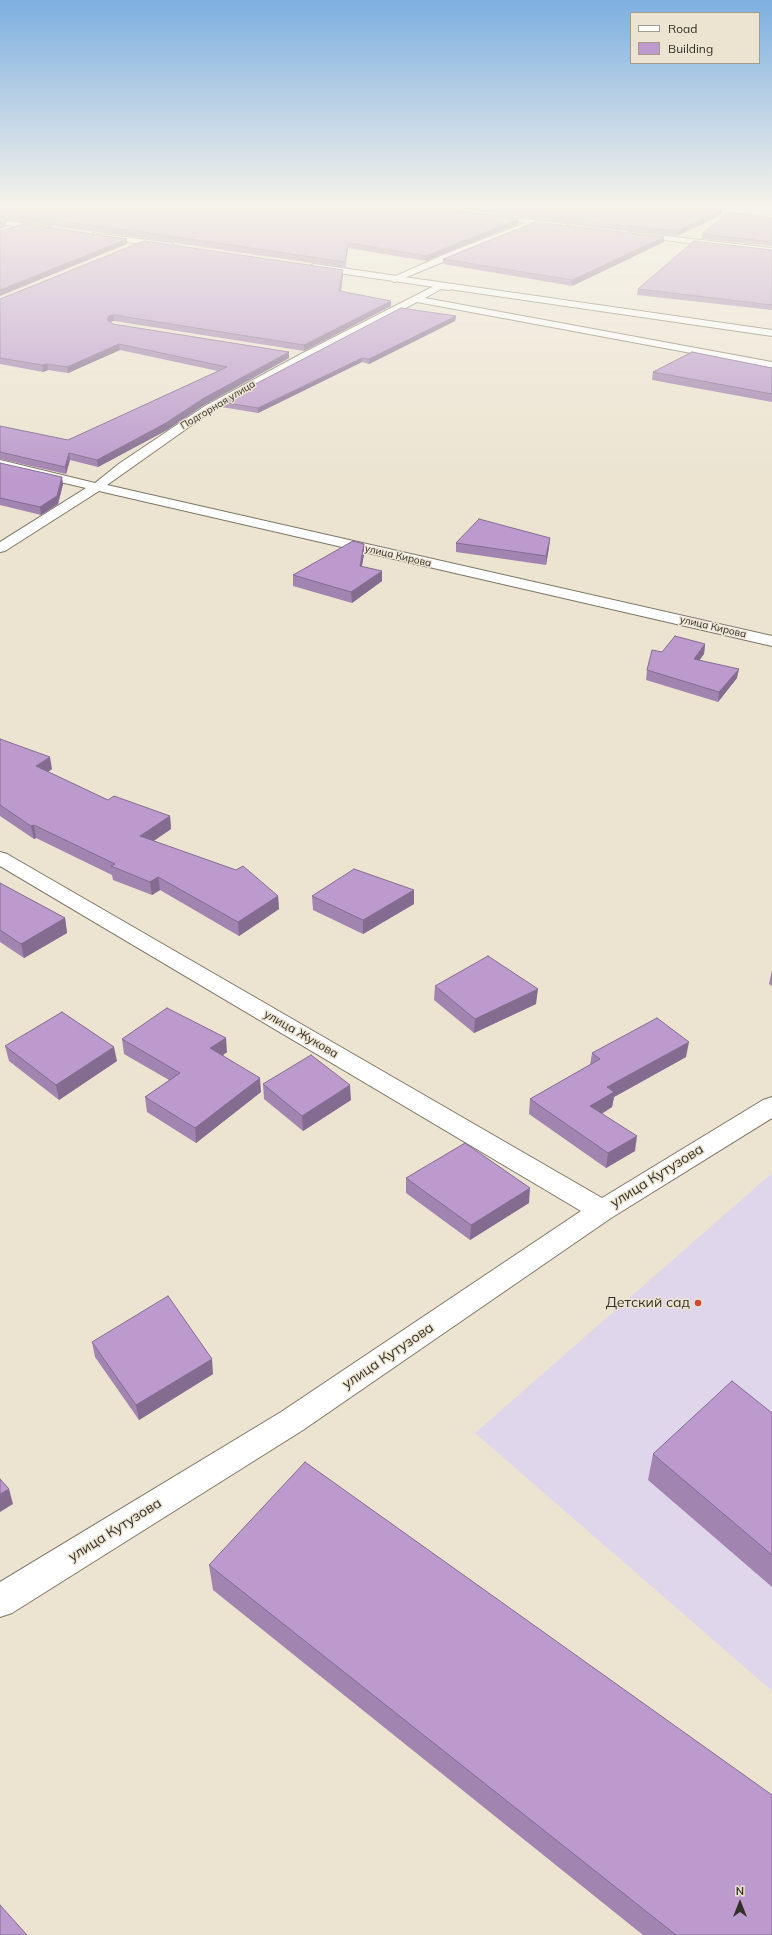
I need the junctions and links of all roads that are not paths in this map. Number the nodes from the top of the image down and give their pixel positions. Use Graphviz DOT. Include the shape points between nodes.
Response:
graph roads {
  1 [pos="419,297"];
  2 [pos="516,297"];
  3 [pos="416,299"];
  4 [pos="772,333"];
  5 [pos="290,353"];
  6 [pos="305,356"];
  7 [pos="772,366"];
  8 [pos="0,464"];
  9 [pos="97,487"];
  10 [pos="0,548"];
  11 [pos="772,641"];
  12 [pos="0,858"];
  13 [pos="772,1106"];
  14 [pos="602,1211"];
  15 [pos="0,1601"];
  1 -- 3 [label="street, Подгорная улица"];
  2 -- 4 [label="street"];
  3 -- 6 [label="street, Подгорная улица"];
  3 -- 7 [label="street"];
  5 -- 6 [label="street"];
  6 -- 9 [label="street, Подгорная улица" via="209,408"];
  8 -- 9 [label="street, улица Кирова"];
  9 -- 10 [label="street, Подгорная улица"];
  9 -- 11 [label="street, улица Кирова"];
  12 -- 14 [label="street, улица Жукова"];
  13 -- 14 [label="street, улица Кутузова"];
  14 -- 15 [label="street, улица Кутузова" via="292,1421"];
}
